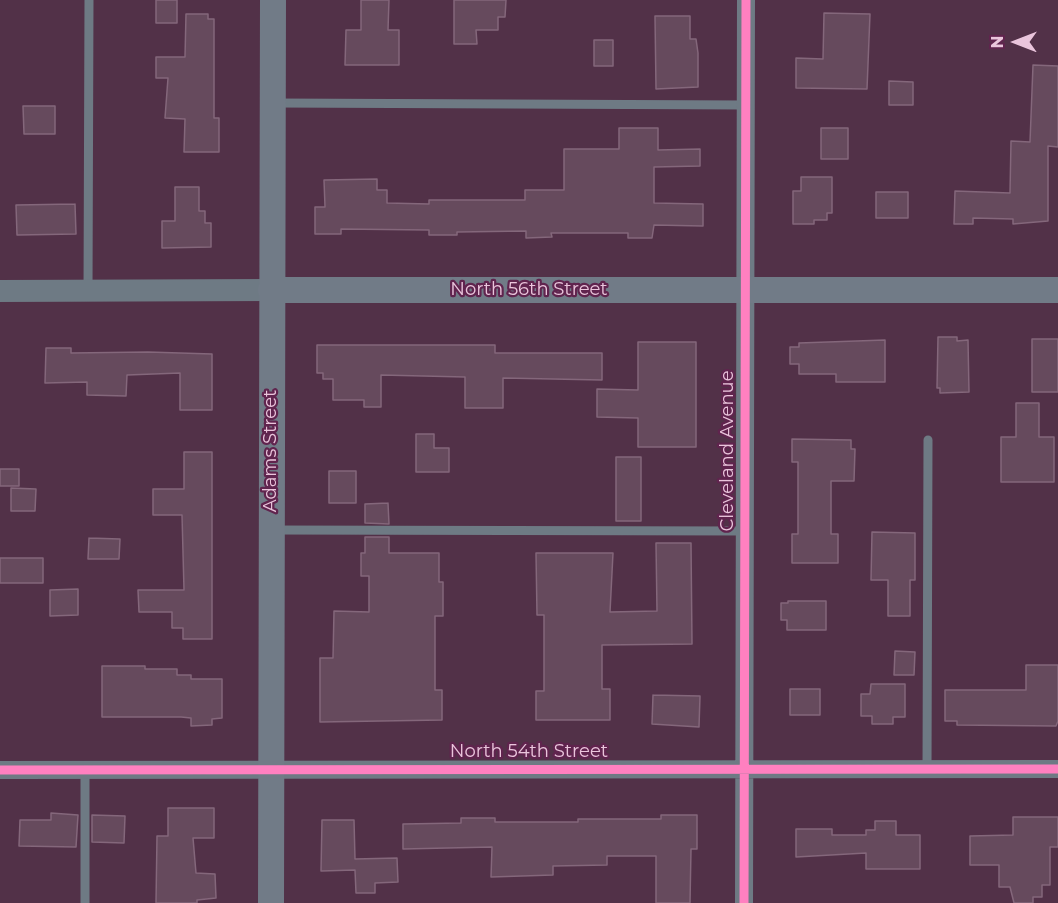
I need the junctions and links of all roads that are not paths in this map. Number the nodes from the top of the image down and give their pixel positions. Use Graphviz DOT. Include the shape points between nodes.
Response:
graph roads {
  1 [pos="89,0"];
  2 [pos="273,0"];
  3 [pos="746,0"];
  4 [pos="273,104"];
  5 [pos="746,105"];
  6 [pos="745,289"];
  7 [pos="271,290"];
  8 [pos="1058,290"];
  9 [pos="0,291"];
  10 [pos="88,291"];
  11 [pos="928,440"];
  12 [pos="271,530"];
  13 [pos="745,531"];
  14 [pos="271,769"];
  15 [pos="745,769"];
  16 [pos="1058,769"];
  17 [pos="0,770"];
  18 [pos="85,770"];
  19 [pos="927,770"];
  20 [pos="85,903"];
  21 [pos="271,903"];
  22 [pos="744,903"];
  1 -- 10 [label="lane"];
  2 -- 4 [label="main road, Adams Street"];
  3 -- 5 [label="street, Cleveland Avenue"];
  4 -- 5 [label="lane"];
  4 -- 7 [label="main road, Adams Street"];
  5 -- 6 [label="street, Cleveland Avenue"];
  6 -- 7 [label="main road, North 56th Street"];
  6 -- 8 [label="main road, North 56th Street"];
  6 -- 13 [label="street, Cleveland Avenue"];
  7 -- 10 [label="street, North 56th Street"];
  7 -- 12 [label="main road, Adams Street"];
  9 -- 10 [label="street, North 56th Street"];
  11 -- 19 [label="lane"];
  12 -- 13 [label="lane"];
  12 -- 14 [label="main road, Adams Street"];
  13 -- 15 [label="street, Cleveland Avenue"];
  14 -- 15 [label="street, North 54th Street"];
  14 -- 18 [label="street, North 54th Street"];
  14 -- 21 [label="main road, Adams Street"];
  15 -- 19 [label="street, North 54th Street"];
  15 -- 22 [label="street, Cleveland Avenue"];
  16 -- 19 [label="street, North 54th Street"];
  17 -- 18 [label="street, North 54th Street"];
  18 -- 20 [label="lane"];
}
